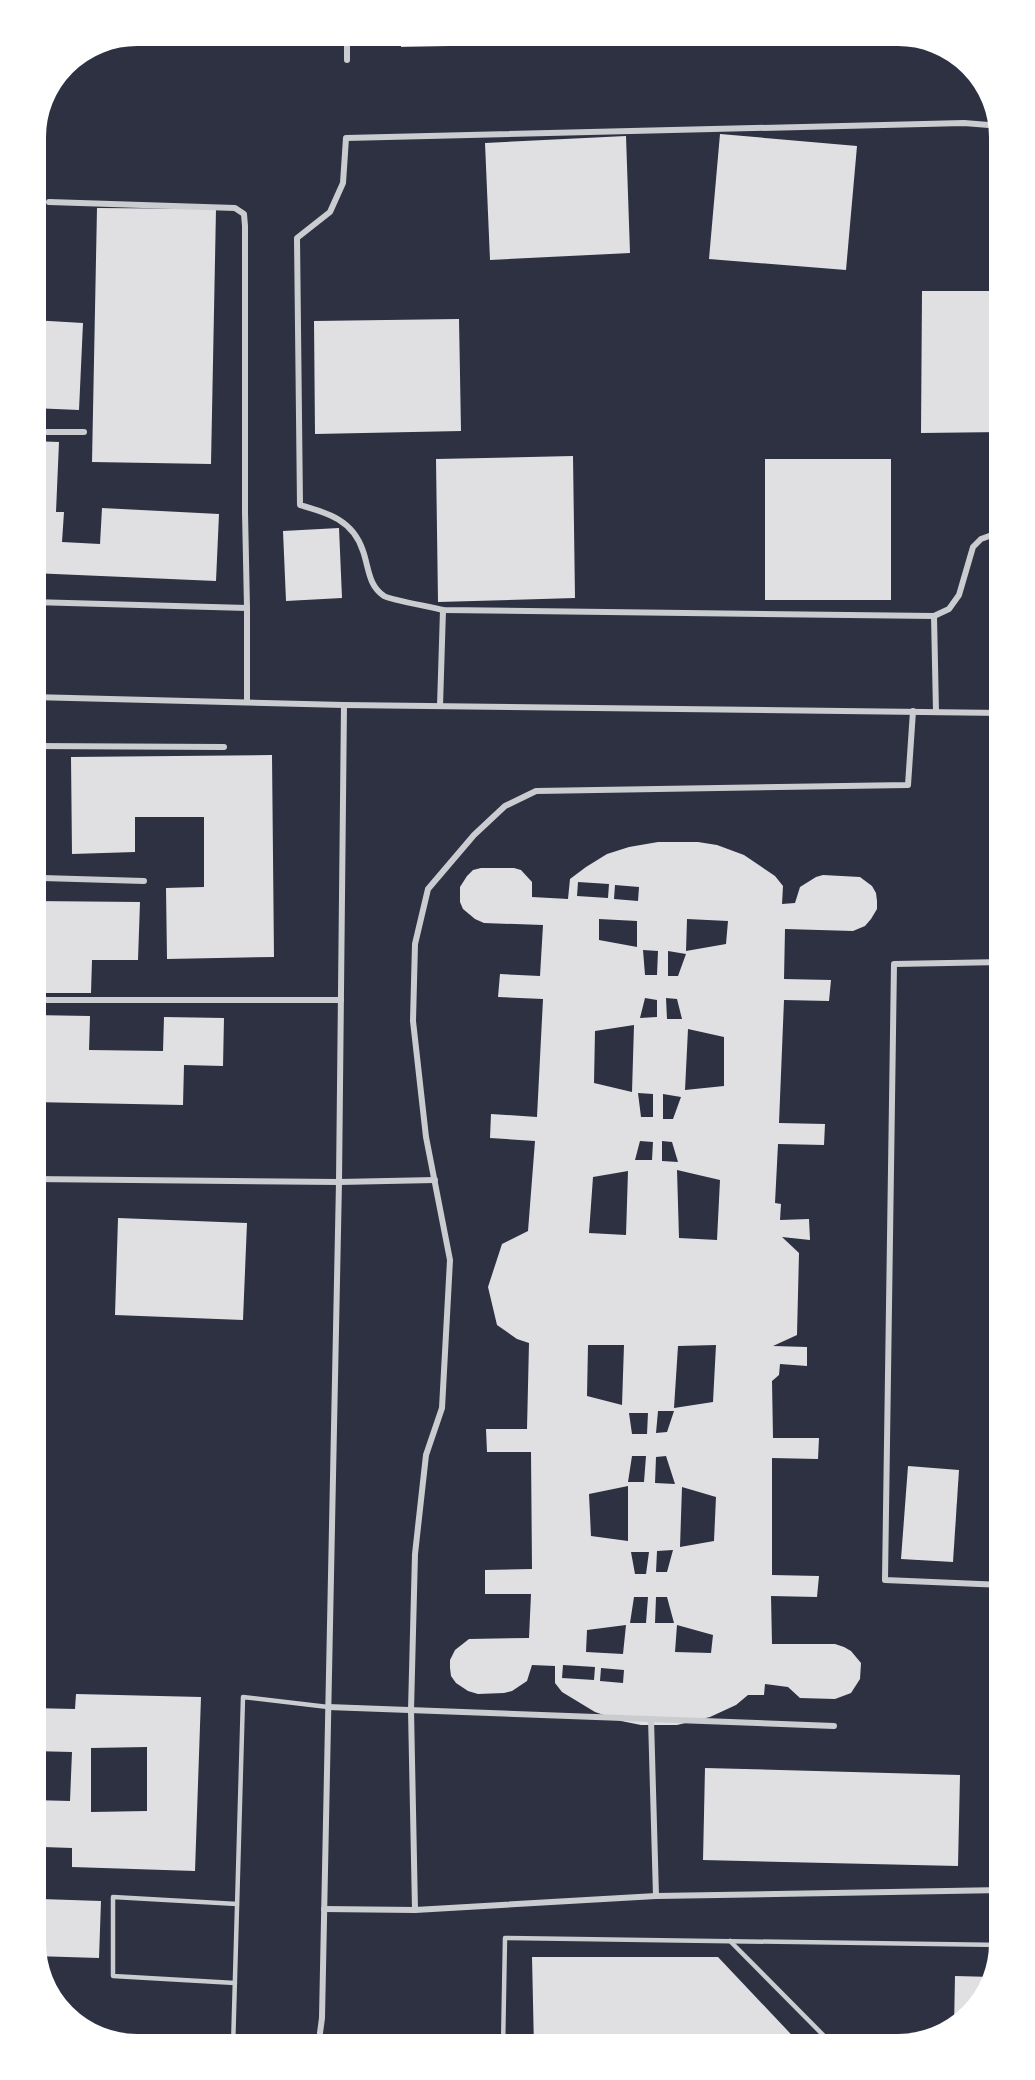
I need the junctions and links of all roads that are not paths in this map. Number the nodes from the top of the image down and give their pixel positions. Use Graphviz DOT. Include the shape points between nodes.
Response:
graph roads {
  1 [pos="347,42"];
  2 [pos="347,60"];
  3 [pos="992,125"];
  4 [pos="49,202"];
  5 [pos="42,432"];
  6 [pos="84,432"];
  7 [pos="993,534"];
  8 [pos="42,602"];
  9 [pos="247,608"];
  10 [pos="442,610"];
  11 [pos="934,616"];
  12 [pos="42,697"];
  13 [pos="247,702"];
  14 [pos="344,705"];
  15 [pos="440,706"];
  16 [pos="913,711"];
  17 [pos="936,712"];
  18 [pos="993,712"];
  19 [pos="42,746"];
  20 [pos="224,747"];
  21 [pos="42,878"];
  22 [pos="144,881"];
  23 [pos="993,962"];
  24 [pos="42,1000"];
  25 [pos="341,1000"];
  26 [pos="42,1179"];
  27 [pos="435,1180"];
  28 [pos="339,1182"];
  29 [pos="993,1585"];
  30 [pos="328,1707"];
  31 [pos="411,1710"];
  32 [pos="651,1719"];
  33 [pos="834,1726"];
  34 [pos="993,1890"];
  35 [pos="656,1896"];
  36 [pos="237,1904"];
  37 [pos="324,1909"];
  38 [pos="415,1910"];
  39 [pos="730,1941"];
  40 [pos="993,1945"];
  41 [pos="235,1983"];
  42 [pos="233,2038"];
  43 [pos="319,2038"];
  44 [pos="503,2038"];
  45 [pos="825,2038"];
  1 -- 2 [label="street"];
  3 -- 10 [label="street" via="346,138 343,183 330,212 297,238 300,505 332,514 349,527 363,550 370,579 385,597"];
  4 -- 9 [label="street" via="235,208 244,214"];
  5 -- 6 [label="street"];
  7 -- 11 [label="street" via="981,538 973,547 959,595 949,609"];
  8 -- 9 [label="street"];
  9 -- 13 [label="street"];
  10 -- 11 [label="street"];
  10 -- 15 [label="street"];
  11 -- 17 [label="street"];
  12 -- 13 [label="street"];
  13 -- 14 [label="street"];
  14 -- 15 [label="street"];
  14 -- 25 [label="street"];
  15 -- 16 [label="street"];
  16 -- 17 [label="street"];
  16 -- 27 [label="street" via="908,785 536,791 504,806 474,835 428,889 415,944 413,1021 426,1137"];
  17 -- 18 [label="street"];
  19 -- 20 [label="street"];
  21 -- 22 [label="street"];
  23 -- 29 [label="street" via="894,964 885,1580"];
  24 -- 25 [label="street"];
  25 -- 28 [label="street"];
  26 -- 28 [label="street"];
  27 -- 28 [label="street"];
  27 -- 31 [label="street" via="450,1260 442,1408 426,1455 415,1554"];
  28 -- 30 [label="street"];
  30 -- 31 [label="street"];
  30 -- 36 [label="lane" via="243,1697"];
  30 -- 37 [label="street"];
  31 -- 32 [label="street"];
  31 -- 38 [label="street"];
  32 -- 33 [label="street"];
  32 -- 35 [label="street"];
  34 -- 35 [label="street"];
  35 -- 38 [label="street"];
  36 -- 41 [label="lane"];
  36 -- 41 [label="lane" via="113,1897 113,1976"];
  37 -- 38 [label="street"];
  37 -- 43 [label="street"];
  39 -- 40 [label="lane"];
  39 -- 44 [label="lane" via="505,1938"];
  39 -- 45 [label="lane"];
  41 -- 42 [label="lane"];
}
